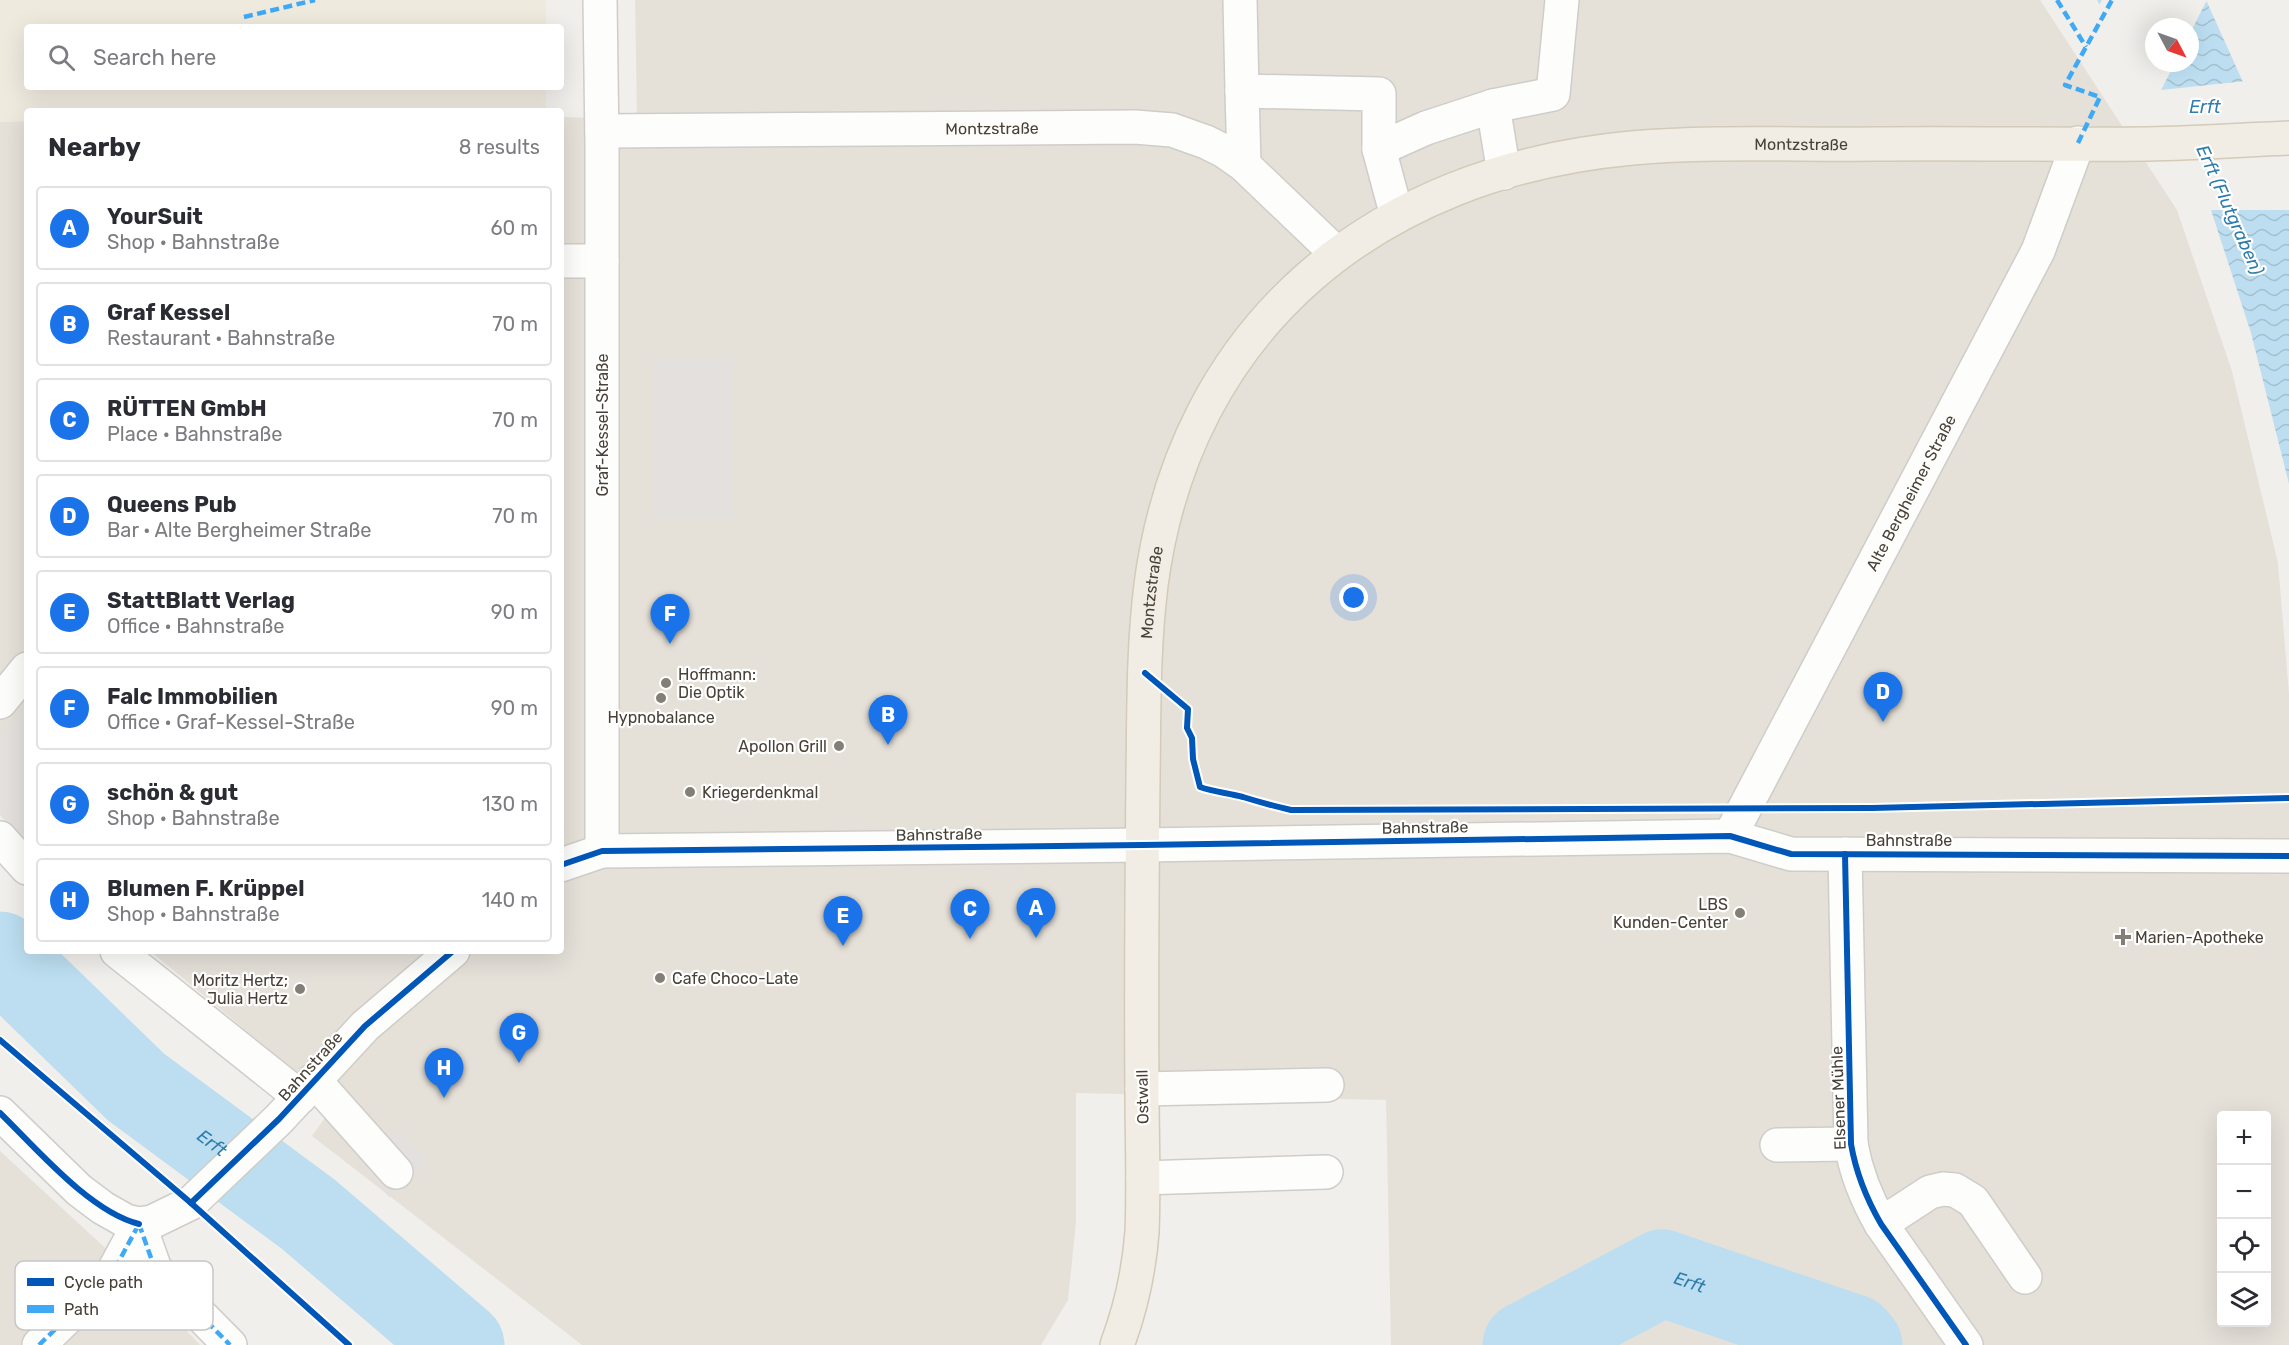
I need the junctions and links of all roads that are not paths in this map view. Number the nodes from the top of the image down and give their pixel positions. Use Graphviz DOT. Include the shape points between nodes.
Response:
graph roads {
  1 [pos="600,0"];
  2 [pos="1240,0"];
  3 [pos="1562,0"];
  4 [pos="1242,92"];
  5 [pos="1493,106"];
  6 [pos="602,131"];
  7 [pos="2289,138"];
  8 [pos="2078,143"];
  9 [pos="1379,149"];
  10 [pos="1244,165"];
  11 [pos="1504,173"];
  12 [pos="1397,216"];
  13 [pos="1337,254"];
  14 [pos="564,261"];
  15 [pos="602,261"];
  16 [pos="24,673"];
  17 [pos="0,702"];
  18 [pos="1730,836"];
  19 [pos="0,838"];
  20 [pos="1142,845"];
  21 [pos="602,850"];
  22 [pos="1845,854"];
  23 [pos="2288,856"];
  24 [pos="564,863"];
  25 [pos="24,865"];
  26 [pos="121,954"];
  27 [pos="449,954"];
  28 [pos="1327,1085"];
  29 [pos="1142,1089"];
  30 [pos="298,1099"];
  31 [pos="0,1113"];
  32 [pos="1851,1144"];
  33 [pos="1777,1145"];
  34 [pos="396,1172"];
  35 [pos="1326,1172"];
  36 [pos="1143,1178"];
  37 [pos="139,1224"];
  38 [pos="1881,1224"];
  39 [pos="119,1261"];
  40 [pos="152,1261"];
  41 [pos="2025,1277"];
  42 [pos="213,1328"];
  43 [pos="54,1330"];
  44 [pos="39,1345"];
  45 [pos="230,1345"];
  46 [pos="1117,1345"];
  47 [pos="1966,1345"];
  1 -- 6 [label="street, Graf-Kessel-Straße"];
  2 -- 4 [label="street"];
  3 -- 5 [label="street" via="1553,94"];
  4 -- 9 [label="street" via="1379,94"];
  4 -- 10 [label="street"];
  5 -- 9 [label="street" via="1426,128"];
  5 -- 11 [label="street"];
  6 -- 10 [label="street, Montzstraße" via="1135,127 1189,135"];
  6 -- 15 [label="street, Graf-Kessel-Straße"];
  7 -- 8 [label="main road, Montzstraße"];
  8 -- 11 [label="main road, Montzstraße" via="1630,148"];
  8 -- 18 [label="street, Alte Bergheimer Straße" via="2038,251"];
  9 -- 12 [label="street"];
  10 -- 13 [label="street, Montzstraße"];
  11 -- 12 [label="main road, Montzstraße"];
  12 -- 13 [label="main road, Montzstraße"];
  13 -- 20 [label="main road, Montzstraße" via="1286,298 1238,353 1196,428 1169,500 1147,626"];
  14 -- 15 [label="street"];
  15 -- 21 [label="street, Graf-Kessel-Straße"];
  16 -- 17 [label="street"];
  18 -- 20 [label="street, Bahnstraße"];
  18 -- 22 [label="street, Bahnstraße" via="1791,854"];
  19 -- 25 [label="street"];
  20 -- 21 [label="street, Bahnstraße"];
  20 -- 29 [label="main road, Ostwall"];
  21 -- 24 [label="street, Bahnstraße"];
  22 -- 23 [label="street, Bahnstraße"];
  22 -- 32 [label="street, Elsener Mühle"];
  26 -- 30 [label="street"];
  27 -- 30 [label="street, Bahnstraße" via="365,1026"];
  28 -- 29 [label="street"];
  29 -- 36 [label="main road, Ostwall"];
  30 -- 34 [label="street"];
  30 -- 37 [label="street, Bahnstraße" via="197,1197 164,1218"];
  31 -- 37 [label="street" via="79,1190 111,1214"];
  32 -- 33 [label="street"];
  32 -- 38 [label="street, Elsener Mühle" via="1861,1184"];
  35 -- 36 [label="street"];
  36 -- 46 [label="main road, Ostwall" via="1140,1263 1128,1318"];
  37 -- 39 [label="street"];
  37 -- 40 [label="street"];
  38 -- 41 [label="street" via="1930,1192 1955,1190 1972,1201"];
  38 -- 47 [label="street, Elsener Mühle"];
  42 -- 45 [label="street"];
  43 -- 44 [label="street"];
}
